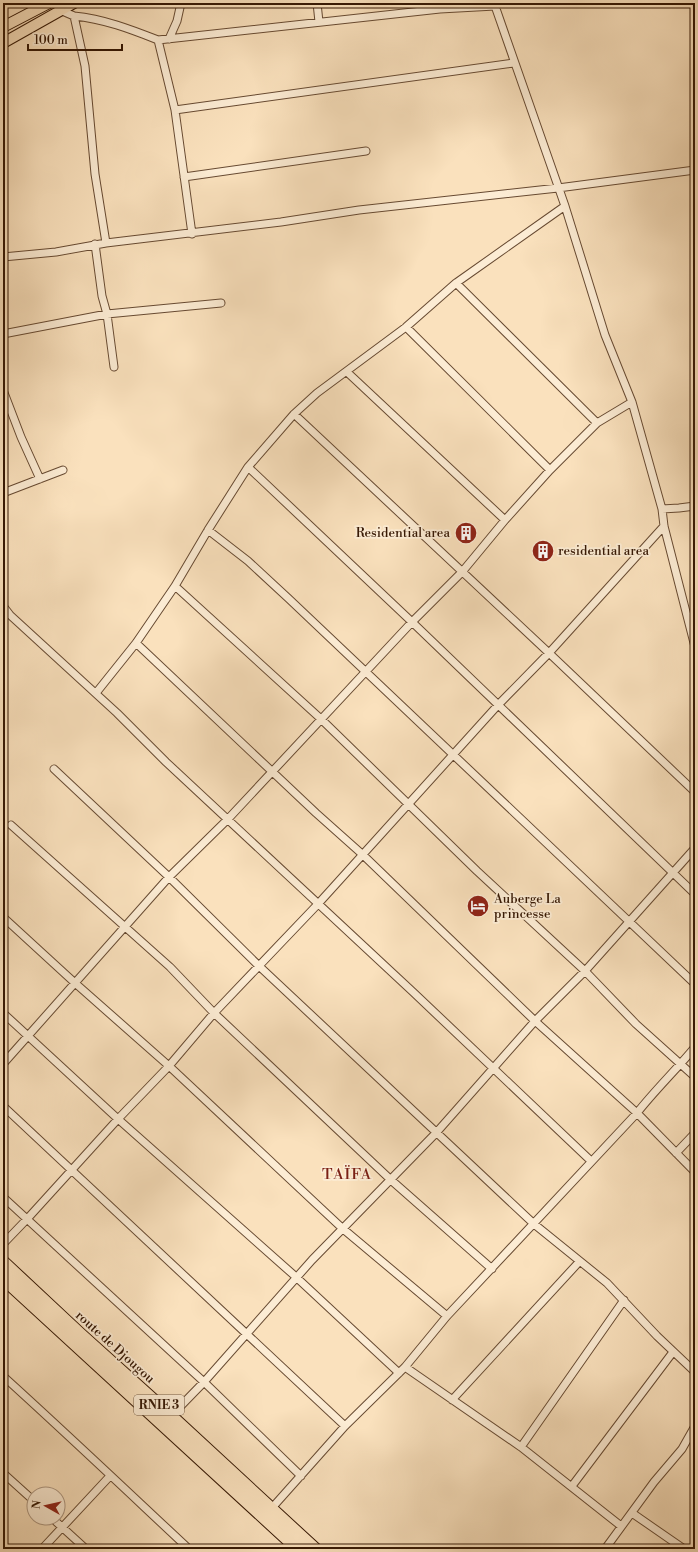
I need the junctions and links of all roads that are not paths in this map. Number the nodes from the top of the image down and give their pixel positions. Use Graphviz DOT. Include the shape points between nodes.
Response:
graph roads {
  1 [pos="48,3"];
  2 [pos="74,3"];
  3 [pos="181,3"];
  4 [pos="317,3"];
  5 [pos="496,4"];
  6 [pos="60,10"];
  7 [pos="74,16"];
  8 [pos="22,17"];
  9 [pos="319,22"];
  10 [pos="3,27"];
  11 [pos="28,29"];
  12 [pos="169,39"];
  13 [pos="158,40"];
  14 [pos="3,44"];
  15 [pos="514,63"];
  16 [pos="174,110"];
  17 [pos="366,151"];
  18 [pos="695,170"];
  19 [pos="184,177"];
  20 [pos="558,188"];
  21 [pos="565,206"];
  22 [pos="192,234"];
  23 [pos="106,243"];
  24 [pos="95,244"];
  25 [pos="3,257"];
  26 [pos="456,283"];
  27 [pos="221,303"];
  28 [pos="107,314"];
  29 [pos="406,327"];
  30 [pos="3,334"];
  31 [pos="114,367"];
  32 [pos="347,372"];
  33 [pos="3,390"];
  34 [pos="632,402"];
  35 [pos="294,414"];
  36 [pos="597,423"];
  37 [pos="248,467"];
  38 [pos="64,470"];
  39 [pos="550,470"];
  40 [pos="40,479"];
  41 [pos="3,493"];
  42 [pos="695,506"];
  43 [pos="662,509"];
  44 [pos="505,520"];
  45 [pos="664,526"];
  46 [pos="208,530"];
  47 [pos="462,572"];
  48 [pos="175,586"];
  49 [pos="3,606"];
  50 [pos="412,622"];
  51 [pos="136,643"];
  52 [pos="695,647"];
  53 [pos="549,653"];
  54 [pos="366,671"];
  55 [pos="96,693"];
  56 [pos="498,705"];
  57 [pos="321,719"];
  58 [pos="454,754"];
  59 [pos="54,769"];
  60 [pos="273,771"];
  61 [pos="695,792"];
  62 [pos="408,805"];
  63 [pos="228,818"];
  64 [pos="11,825"];
  65 [pos="695,848"];
  66 [pos="362,854"];
  67 [pos="673,872"];
  68 [pos="169,877"];
  69 [pos="695,894"];
  70 [pos="318,904"];
  71 [pos="3,917"];
  72 [pos="628,921"];
  73 [pos="124,927"];
  74 [pos="259,966"];
  75 [pos="585,971"];
  76 [pos="75,983"];
  77 [pos="695,984"];
  78 [pos="3,1013"];
  79 [pos="214,1013"];
  80 [pos="535,1021"];
  81 [pos="28,1036"];
  82 [pos="695,1047"];
  83 [pos="3,1064"];
  84 [pos="681,1065"];
  85 [pos="169,1066"];
  86 [pos="494,1069"];
  87 [pos="695,1077"];
  88 [pos="3,1106"];
  89 [pos="637,1113"];
  90 [pos="118,1119"];
  91 [pos="436,1133"];
  92 [pos="695,1133"];
  93 [pos="676,1153"];
  94 [pos="591,1161"];
  95 [pos="72,1170"];
  96 [pos="695,1172"];
  97 [pos="391,1180"];
  98 [pos="3,1197"];
  99 [pos="28,1218"];
  100 [pos="534,1224"];
  101 [pos="342,1228"];
  102 [pos="3,1244"];
  103 [pos="3,1262"];
  104 [pos="579,1262"];
  105 [pos="492,1269"];
  106 [pos="296,1277"];
  107 [pos="3,1278"];
  108 [pos="624,1300"];
  109 [pos="447,1316"];
  110 [pos="247,1333"];
  111 [pos="673,1352"];
  112 [pos="405,1366"];
  113 [pos="695,1372"];
  114 [pos="399,1373"];
  115 [pos="3,1376"];
  116 [pos="204,1382"];
  117 [pos="452,1400"];
  118 [pos="167,1420"];
  119 [pos="345,1426"];
  120 [pos="695,1426"];
  121 [pos="521,1447"];
  122 [pos="3,1473"];
  123 [pos="110,1476"];
  124 [pos="301,1476"];
  125 [pos="572,1486"];
  126 [pos="26,1494"];
  127 [pos="271,1509"];
  128 [pos="632,1513"];
  129 [pos="621,1526"];
  130 [pos="63,1527"];
  131 [pos="300,1545"];
  132 [pos="42,1549"];
  133 [pos="86,1549"];
  134 [pos="189,1549"];
  135 [pos="315,1549"];
  136 [pos="605,1549"];
  137 [pos="684,1549"];
  1 -- 8 [label="main road"];
  2 -- 6 [label="main road"];
  3 -- 12 [label="street"];
  4 -- 9 [label="street"];
  5 -- 9 [label="street"];
  5 -- 15 [label="street"];
  6 -- 7 [label="street"];
  6 -- 11 [label="main road"];
  7 -- 13 [label="street" via="126,27"];
  7 -- 23 [label="street" via="85,66 94,174"];
  8 -- 10 [label="main road"];
  8 -- 11 [label="main road"];
  9 -- 12 [label="street"];
  11 -- 14 [label="main road"];
  12 -- 13 [label="street"];
  13 -- 16 [label="street"];
  15 -- 16 [label="street"];
  15 -- 20 [label="street"];
  16 -- 19 [label="street"];
  17 -- 19 [label="street"];
  18 -- 20 [label="street"];
  19 -- 22 [label="street"];
  20 -- 21 [label="street"];
  20 -- 22 [label="street" via="359,210"];
  21 -- 26 [label="street"];
  21 -- 34 [label="street" via="605,336"];
  22 -- 23 [label="street"];
  23 -- 24 [label="street"];
  24 -- 25 [label="street" via="56,252"];
  24 -- 28 [label="street"];
  26 -- 29 [label="street"];
  26 -- 36 [label="street"];
  27 -- 28 [label="street"];
  28 -- 30 [label="street"];
  28 -- 31 [label="street"];
  29 -- 32 [label="street"];
  29 -- 39 [label="street"];
  32 -- 35 [label="street" via="317,393"];
  32 -- 44 [label="street"];
  33 -- 40 [label="street"];
  34 -- 36 [label="street"];
  34 -- 43 [label="street"];
  35 -- 37 [label="street"];
  35 -- 47 [label="street"];
  36 -- 39 [label="street"];
  37 -- 46 [label="street"];
  37 -- 50 [label="street"];
  38 -- 40 [label="street"];
  39 -- 44 [label="street"];
  40 -- 41 [label="street"];
  42 -- 43 [label="street"];
  43 -- 45 [label="street"];
  44 -- 47 [label="street"];
  45 -- 52 [label="street"];
  45 -- 53 [label="street"];
  46 -- 48 [label="street"];
  46 -- 54 [label="street" via="248,561"];
  47 -- 50 [label="street"];
  47 -- 53 [label="street"];
  48 -- 51 [label="street"];
  48 -- 57 [label="street"];
  49 -- 55 [label="street"];
  50 -- 54 [label="street"];
  50 -- 56 [label="street"];
  51 -- 55 [label="street"];
  51 -- 60 [label="street"];
  53 -- 56 [label="street"];
  53 -- 61 [label="street"];
  54 -- 57 [label="street"];
  54 -- 58 [label="street"];
  55 -- 63 [label="street"];
  56 -- 58 [label="street"];
  56 -- 67 [label="street"];
  57 -- 60 [label="street"];
  57 -- 62 [label="street"];
  58 -- 62 [label="street"];
  58 -- 72 [label="street"];
  59 -- 68 [label="street"];
  60 -- 63 [label="street"];
  60 -- 66 [label="street"];
  62 -- 66 [label="street"];
  62 -- 75 [label="street"];
  63 -- 68 [label="street"];
  63 -- 70 [label="street"];
  64 -- 73 [label="street"];
  65 -- 67 [label="street"];
  66 -- 70 [label="street"];
  66 -- 80 [label="street"];
  67 -- 69 [label="street"];
  67 -- 72 [label="street"];
  68 -- 73 [label="street"];
  68 -- 74 [label="street"];
  70 -- 74 [label="street"];
  70 -- 86 [label="street"];
  71 -- 76 [label="street"];
  72 -- 75 [label="street"];
  72 -- 77 [label="street"];
  73 -- 76 [label="street"];
  73 -- 79 [label="street" via="170,968"];
  74 -- 79 [label="street"];
  74 -- 91 [label="street"];
  75 -- 80 [label="street"];
  75 -- 84 [label="street" via="636,1024"];
  76 -- 81 [label="street"];
  76 -- 85 [label="street"];
  78 -- 81 [label="street"];
  79 -- 85 [label="street"];
  79 -- 97 [label="street"];
  80 -- 86 [label="street"];
  80 -- 89 [label="street"];
  81 -- 83 [label="street"];
  81 -- 90 [label="street"];
  82 -- 84 [label="street"];
  84 -- 87 [label="street"];
  84 -- 89 [label="street" via="653,1092"];
  85 -- 90 [label="street"];
  85 -- 101 [label="street"];
  86 -- 91 [label="street"];
  86 -- 94 [label="street"];
  88 -- 95 [label="street"];
  89 -- 93 [label="street"];
  89 -- 94 [label="street"];
  90 -- 95 [label="street"];
  90 -- 106 [label="street"];
  91 -- 97 [label="street"];
  91 -- 100 [label="street"];
  92 -- 93 [label="street"];
  93 -- 96 [label="street"];
  94 -- 100 [label="street"];
  95 -- 99 [label="street"];
  95 -- 110 [label="street"];
  97 -- 101 [label="street"];
  97 -- 105 [label="street"];
  98 -- 99 [label="street"];
  99 -- 102 [label="street"];
  99 -- 116 [label="street"];
  100 -- 104 [label="street"];
  100 -- 105 [label="street"];
  101 -- 106 [label="street"];
  101 -- 109 [label="street"];
  103 -- 118 [label="highway, route de Djougou / RNIE 3"];
  104 -- 108 [label="street" via="607,1283"];
  104 -- 117 [label="street"];
  105 -- 109 [label="street"];
  106 -- 110 [label="street"];
  106 -- 114 [label="street"];
  107 -- 118 [label="highway, route de Djougou / RNIE 3"];
  108 -- 111 [label="street"];
  108 -- 121 [label="street"];
  109 -- 112 [label="street"];
  110 -- 116 [label="street"];
  110 -- 119 [label="street"];
  111 -- 113 [label="street"];
  111 -- 125 [label="street"];
  112 -- 114 [label="street"];
  112 -- 117 [label="street"];
  114 -- 119 [label="street"];
  115 -- 123 [label="street"];
  116 -- 118 [label="street"];
  116 -- 124 [label="street"];
  117 -- 121 [label="street"];
  118 -- 127 [label="highway, route de Djougou / RNIE 3"];
  118 -- 131 [label="highway, route de Djougou / RNIE 3"];
  119 -- 124 [label="street"];
  120 -- 128 [label="street" via="682,1449"];
  121 -- 125 [label="street"];
  122 -- 126 [label="street"];
  123 -- 130 [label="street"];
  123 -- 134 [label="street"];
  124 -- 127 [label="street"];
  125 -- 129 [label="street"];
  127 -- 131 [label="highway, route de Djougou / RNIE 3"];
  128 -- 129 [label="street"];
  128 -- 137 [label="street"];
  129 -- 136 [label="street"];
  130 -- 132 [label="street"];
  130 -- 133 [label="street"];
  131 -- 135 [label="highway, route de Djougou / RNIE 3"];
}
